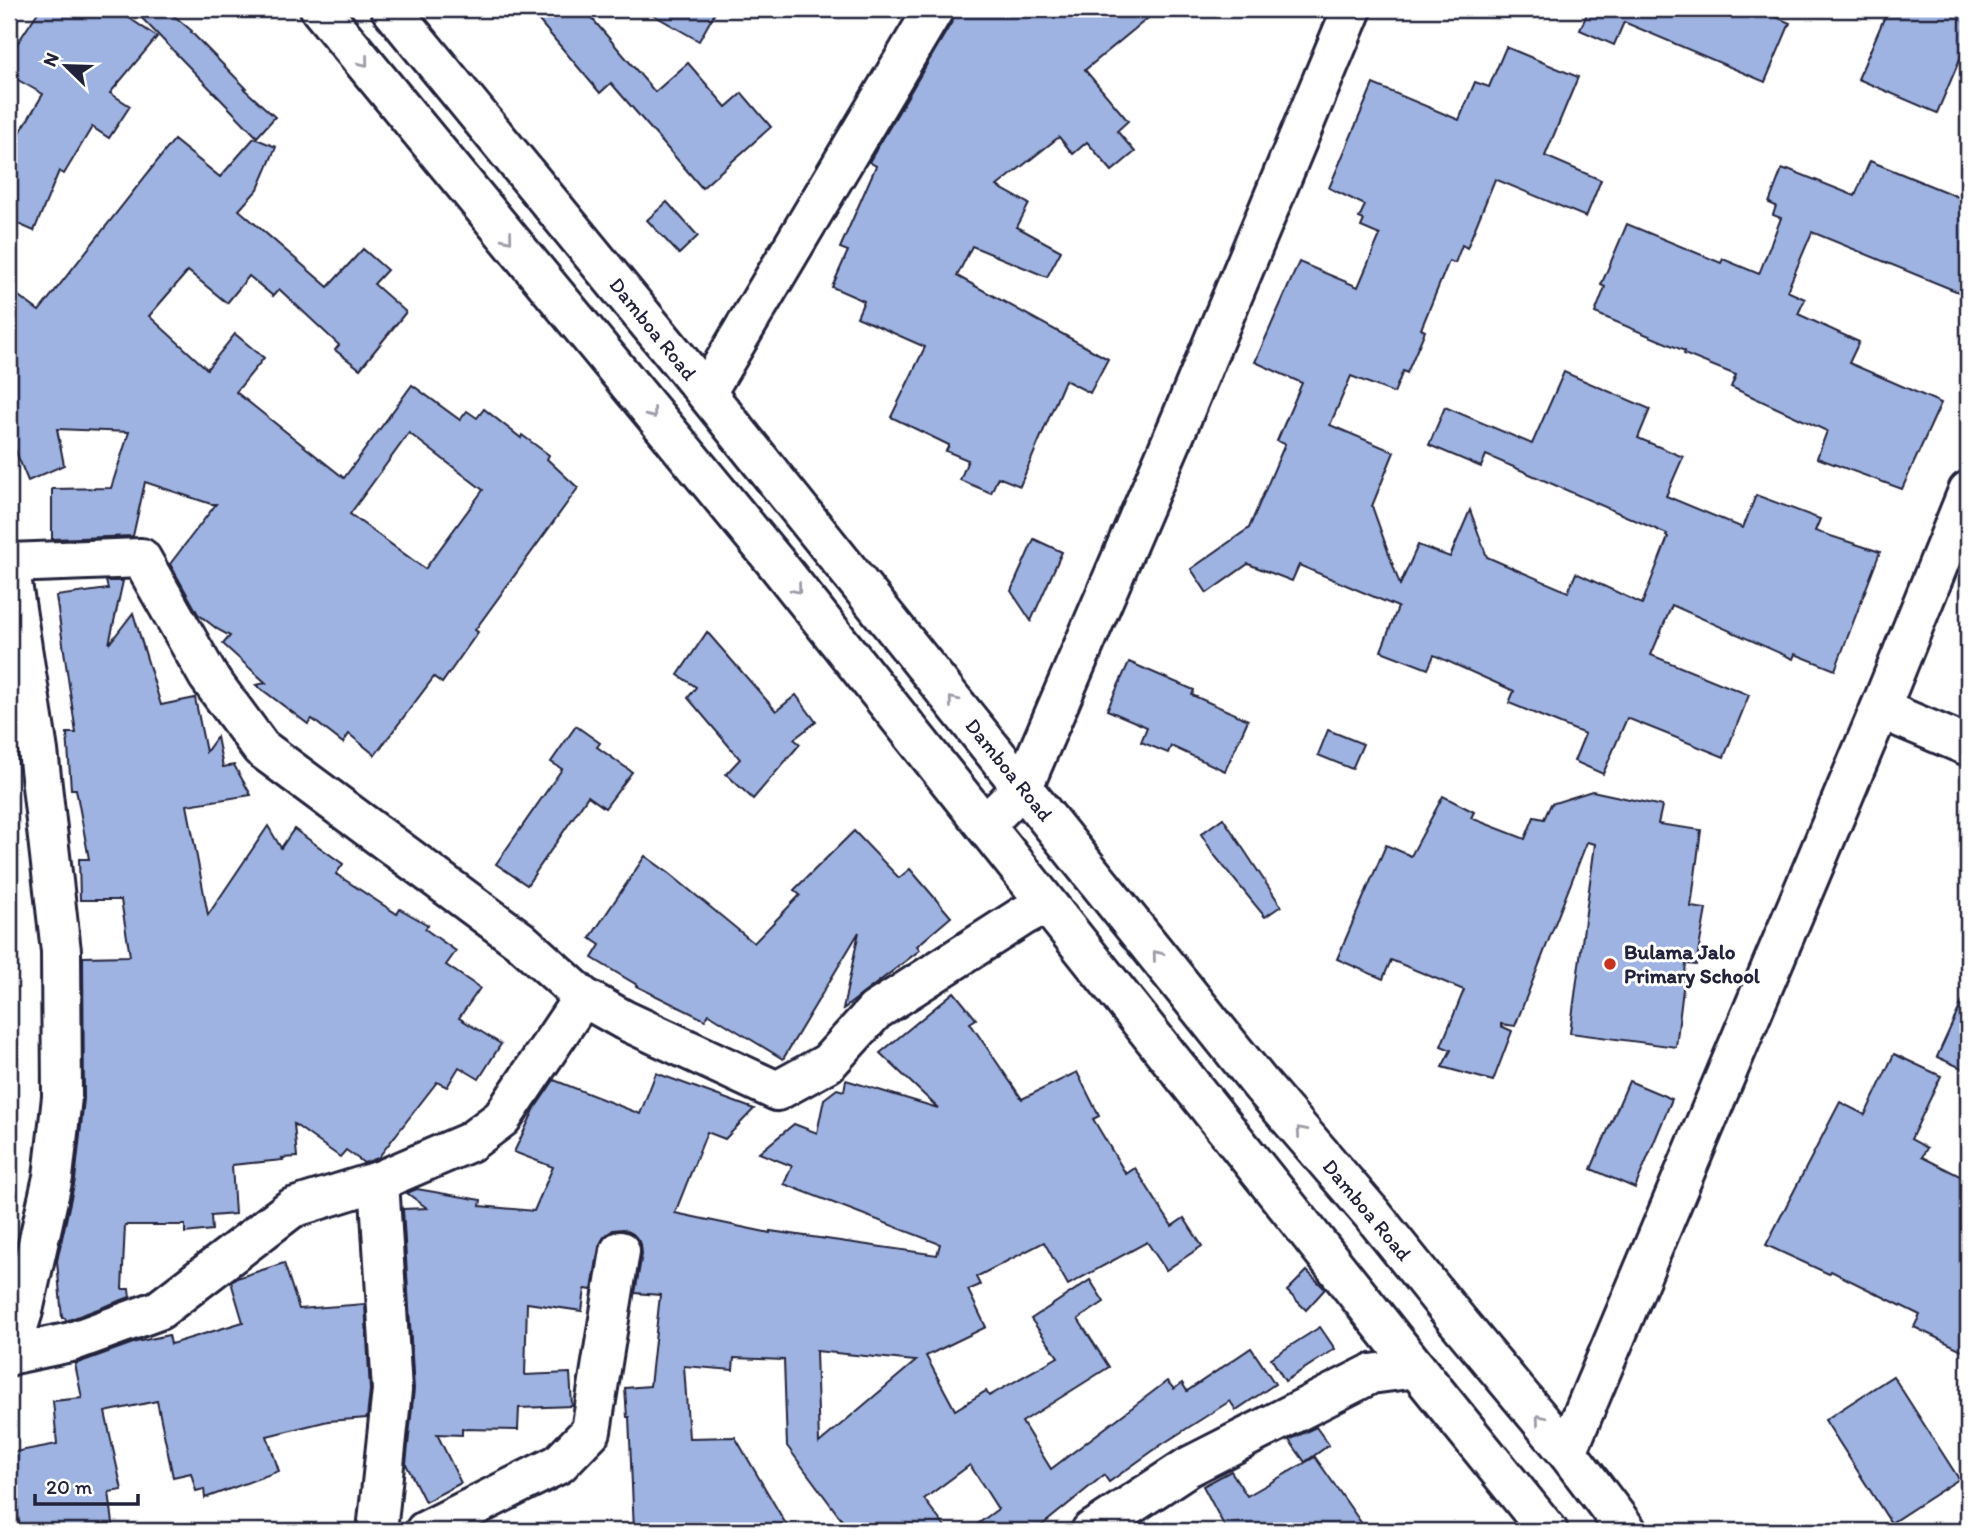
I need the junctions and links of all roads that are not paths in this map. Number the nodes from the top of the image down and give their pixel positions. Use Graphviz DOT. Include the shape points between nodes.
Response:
graph roads {
  1 [pos="320,9"];
  2 [pos="391,9"];
  3 [pos="934,9"];
  4 [pos="1352,9"];
  5 [pos="706,393"];
  6 [pos="1968,491"];
  7 [pos="9,563"];
  8 [pos="1880,709"];
  9 [pos="1968,746"];
  10 [pos="1023,787"];
  11 [pos="985,825"];
  12 [pos="1046,904"];
  13 [pos="583,997"];
  14 [pos="379,1181"];
  15 [pos="620,1251"];
  16 [pos="9,1355"];
  17 [pos="1416,1368"];
  18 [pos="1567,1451"];
  19 [pos="377,1531"];
  20 [pos="425,1531"];
  21 [pos="1091,1531"];
  22 [pos="1548,1531"];
  23 [pos="1627,1531"];
  1 -- 11 [label="street, one-way" via="777,564"];
  2 -- 5 [label="street, Damboa Road"];
  3 -- 5 [label="street"];
  4 -- 10 [label="street"];
  10 -- 5 [label="street, Damboa Road, one-way"];
  6 -- 8 [label="street"];
  7 -- 13 [label="street" via="141,558 208,676 261,748 521,941"];
  7 -- 16 [label="street" via="38,751 61,951 62,1084 53,1177"];
  8 -- 9 [label="street"];
  8 -- 18 [label="street"];
  10 -- 11 [label="street"];
  18 -- 10 [label="street, Damboa Road, one-way" via="1262,1086"];
  11 -- 12 [label="street"];
  12 -- 13 [label="street" via="875,1011 828,1063 777,1091"];
  12 -- 17 [label="street"];
  13 -- 14 [label="street" via="502,1118 470,1142"];
  14 -- 16 [label="street" via="292,1208 159,1310 71,1342"];
  14 -- 19 [label="street" via="392,1390"];
  15 -- 20 [label="street" via="592,1431 559,1464"];
  17 -- 21 [label="street" via="1371,1374 1188,1467"];
  17 -- 22 [label="street"];
  18 -- 23 [label="street, Damboa Road"];
}
